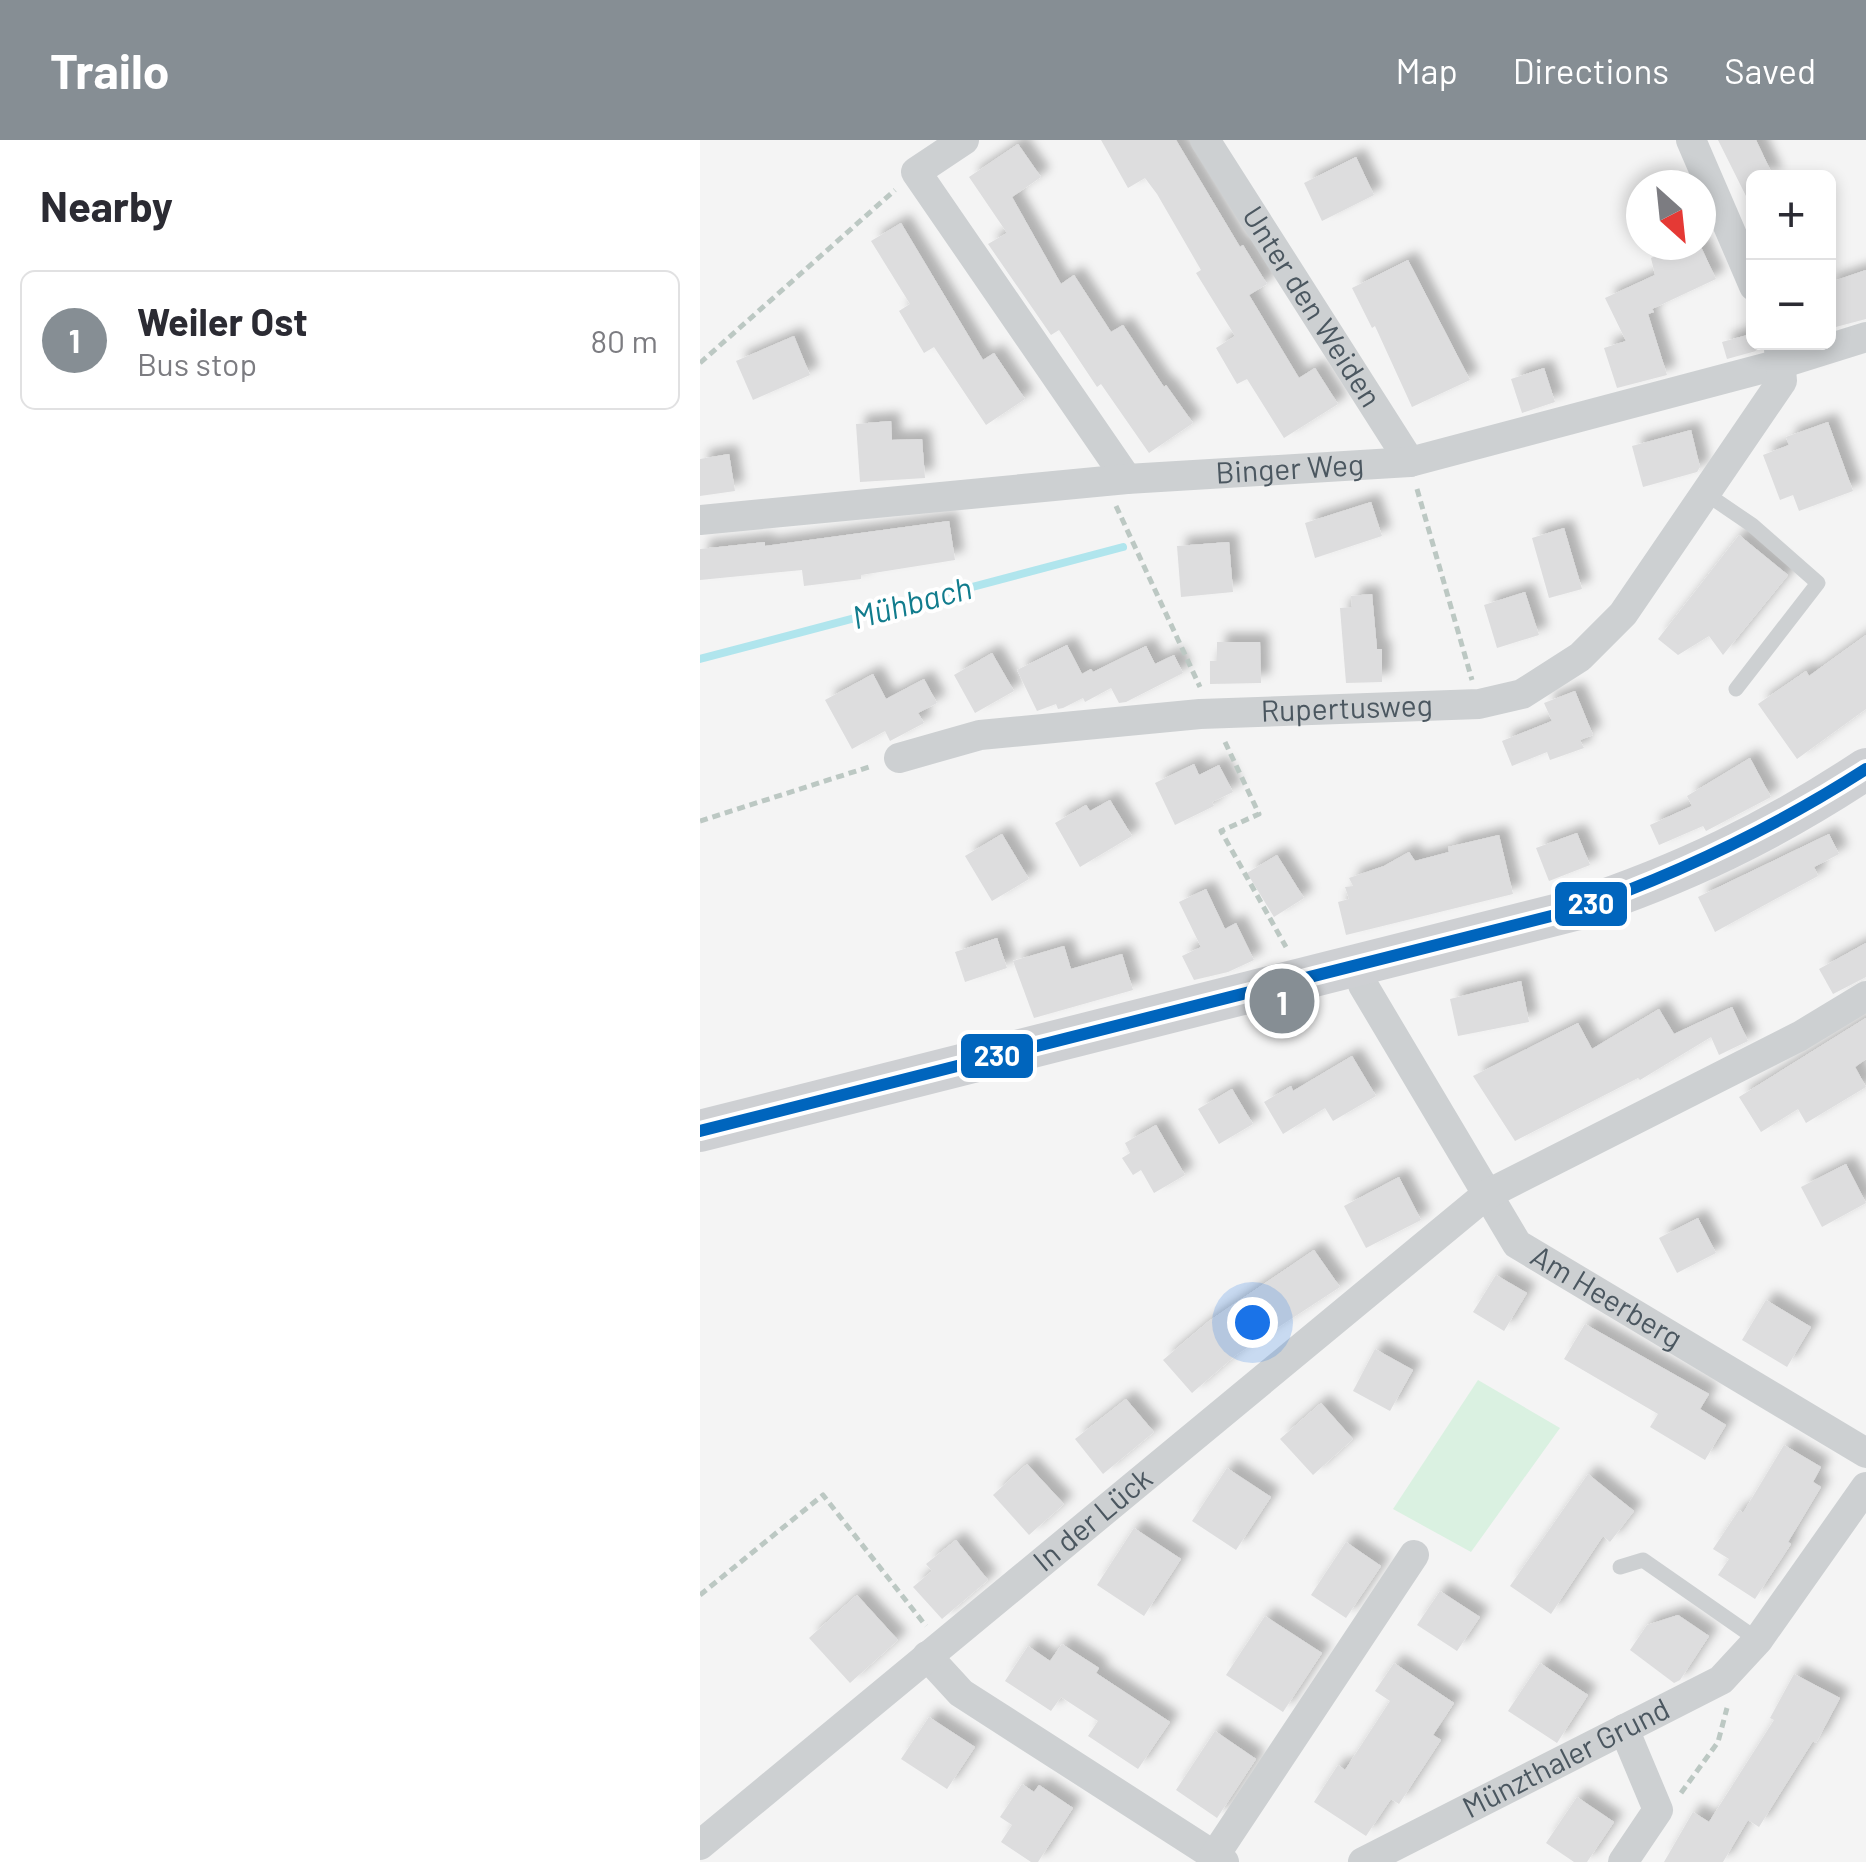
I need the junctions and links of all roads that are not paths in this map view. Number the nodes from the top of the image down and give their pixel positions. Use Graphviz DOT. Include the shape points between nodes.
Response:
graph roads {
  1 [pos="964,140"];
  2 [pos="1205,140"];
  3 [pos="1690,140"];
  4 [pos="1746,268"];
  5 [pos="1866,336"];
  6 [pos="1779,353"];
  7 [pos="1410,462"];
  8 [pos="1127,479"];
  9 [pos="1705,493"];
  10 [pos="700,520"];
  11 [pos="1736,690"];
  12 [pos="899,758"];
  13 [pos="1866,770"];
  14 [pos="1359,966"];
  15 [pos="1866,996"];
  16 [pos="700,1131"];
  17 [pos="1486,1195"];
  18 [pos="1866,1453"];
  19 [pos="1866,1487"];
  20 [pos="1414,1555"];
  21 [pos="1620,1567"];
  22 [pos="1758,1640"];
  23 [pos="934,1650"];
  24 [pos="1624,1729"];
  25 [pos="700,1844"];
  26 [pos="1219,1860"];
  27 [pos="1364,1862"];
  28 [pos="1623,1862"];
  1 -- 8 [label="street" via="916,172"];
  2 -- 7 [label="street, Unter den Weiden"];
  3 -- 4 [label="street"];
  5 -- 6 [label="street, Binger Weg"];
  6 -- 7 [label="street, Binger Weg"];
  6 -- 9 [label="street, Rupertusweg" via="1782,381"];
  7 -- 8 [label="street, Binger Weg"];
  8 -- 10 [label="street, Binger Weg"];
  9 -- 11 [label="lane" via="1752,524 1818,583"];
  9 -- 12 [label="street, Rupertusweg" via="1623,614 1580,658 1522,694 1479,704 1200,714 980,735"];
  13 -- 14 [label="main road" via="1765,832 1662,880 1575,910"];
  14 -- 16 [label="main road"];
  14 -- 17 [label="street, Am Heerberg" via="1363,985"];
  15 -- 17 [label="street, In der Lück"];
  17 -- 18 [label="street, Am Heerberg" via="1518,1244"];
  17 -- 23 [label="street, In der Lück"];
  19 -- 22 [label="street, Münzthaler Grund"];
  20 -- 26 [label="street"];
  21 -- 22 [label="lane" via="1643,1560"];
  22 -- 24 [label="street, Münzthaler Grund" via="1721,1680"];
  23 -- 25 [label="street, In der Lück"];
  23 -- 26 [label="street" via="961,1692"];
  24 -- 27 [label="street, Münzthaler Grund"];
  24 -- 28 [label="street" via="1658,1810"];
}
